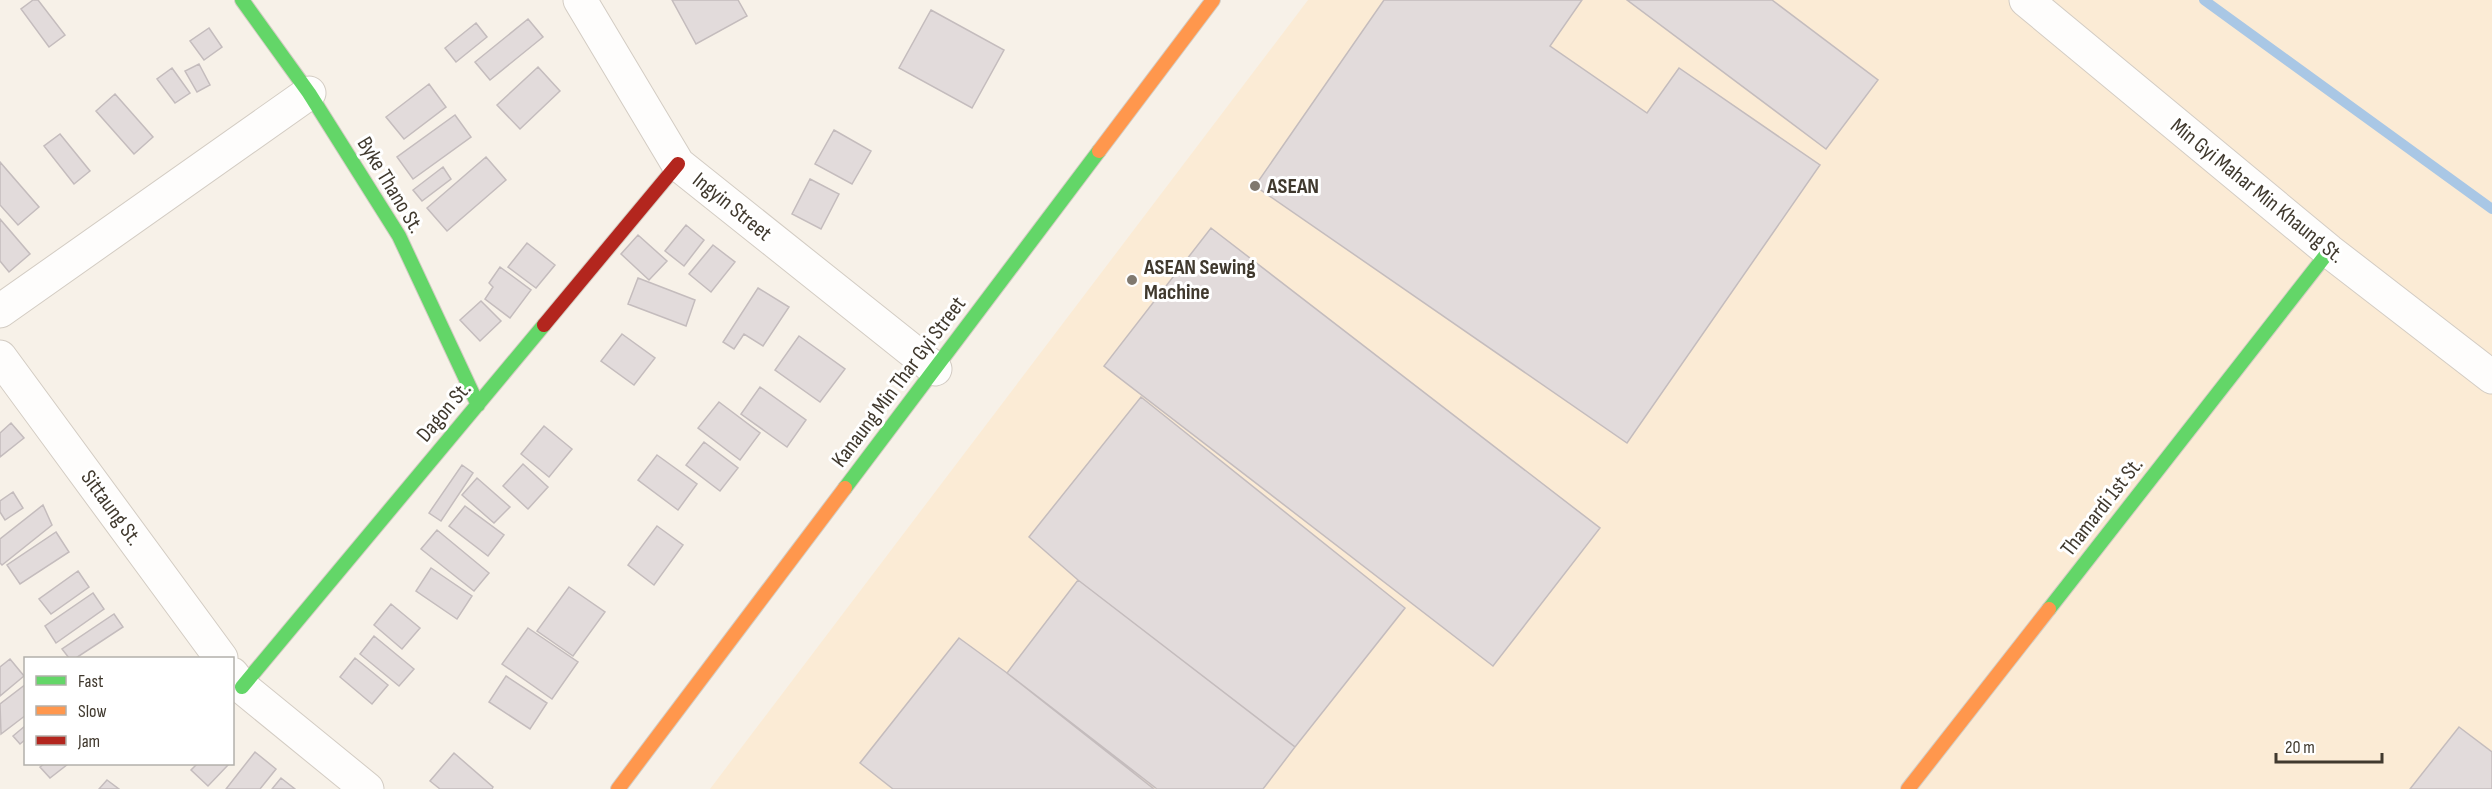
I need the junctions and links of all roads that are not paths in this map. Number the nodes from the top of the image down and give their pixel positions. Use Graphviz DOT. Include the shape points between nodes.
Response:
graph roads {
  1 [pos="242,0"];
  2 [pos="580,0"];
  3 [pos="1213,0"];
  4 [pos="2026,0"];
  5 [pos="309,93"];
  6 [pos="678,164"];
  7 [pos="2330,251"];
  8 [pos="0,311"];
  9 [pos="0,357"];
  10 [pos="935,369"];
  11 [pos="2492,377"];
  12 [pos="478,405"];
  13 [pos="220,657"];
  14 [pos="237,681"];
  15 [pos="368,789"];
  16 [pos="618,789"];
  17 [pos="1908,789"];
  1 -- 5 [label="street, Byke Thano St."];
  2 -- 6 [label="street, Ingyin Street"];
  3 -- 10 [label="street, Kanaung Min Thar Gyi Street"];
  4 -- 7 [label="street, Min Gyi Mahar Min Khaung St."];
  5 -- 8 [label="street"];
  5 -- 12 [label="street, Byke Thano St." via="399,236"];
  6 -- 10 [label="street, Ingyin Street"];
  6 -- 12 [label="street, Dagon St."];
  7 -- 11 [label="street, Min Gyi Mahar Min Khaung St."];
  7 -- 17 [label="street, Thamardi 1st St."];
  9 -- 13 [label="street, Sittaung St."];
  10 -- 16 [label="street, Kanaung Min Thar Gyi Street"];
  12 -- 14 [label="street, Dagon St."];
  14 -- 15 [label="street"];
}
